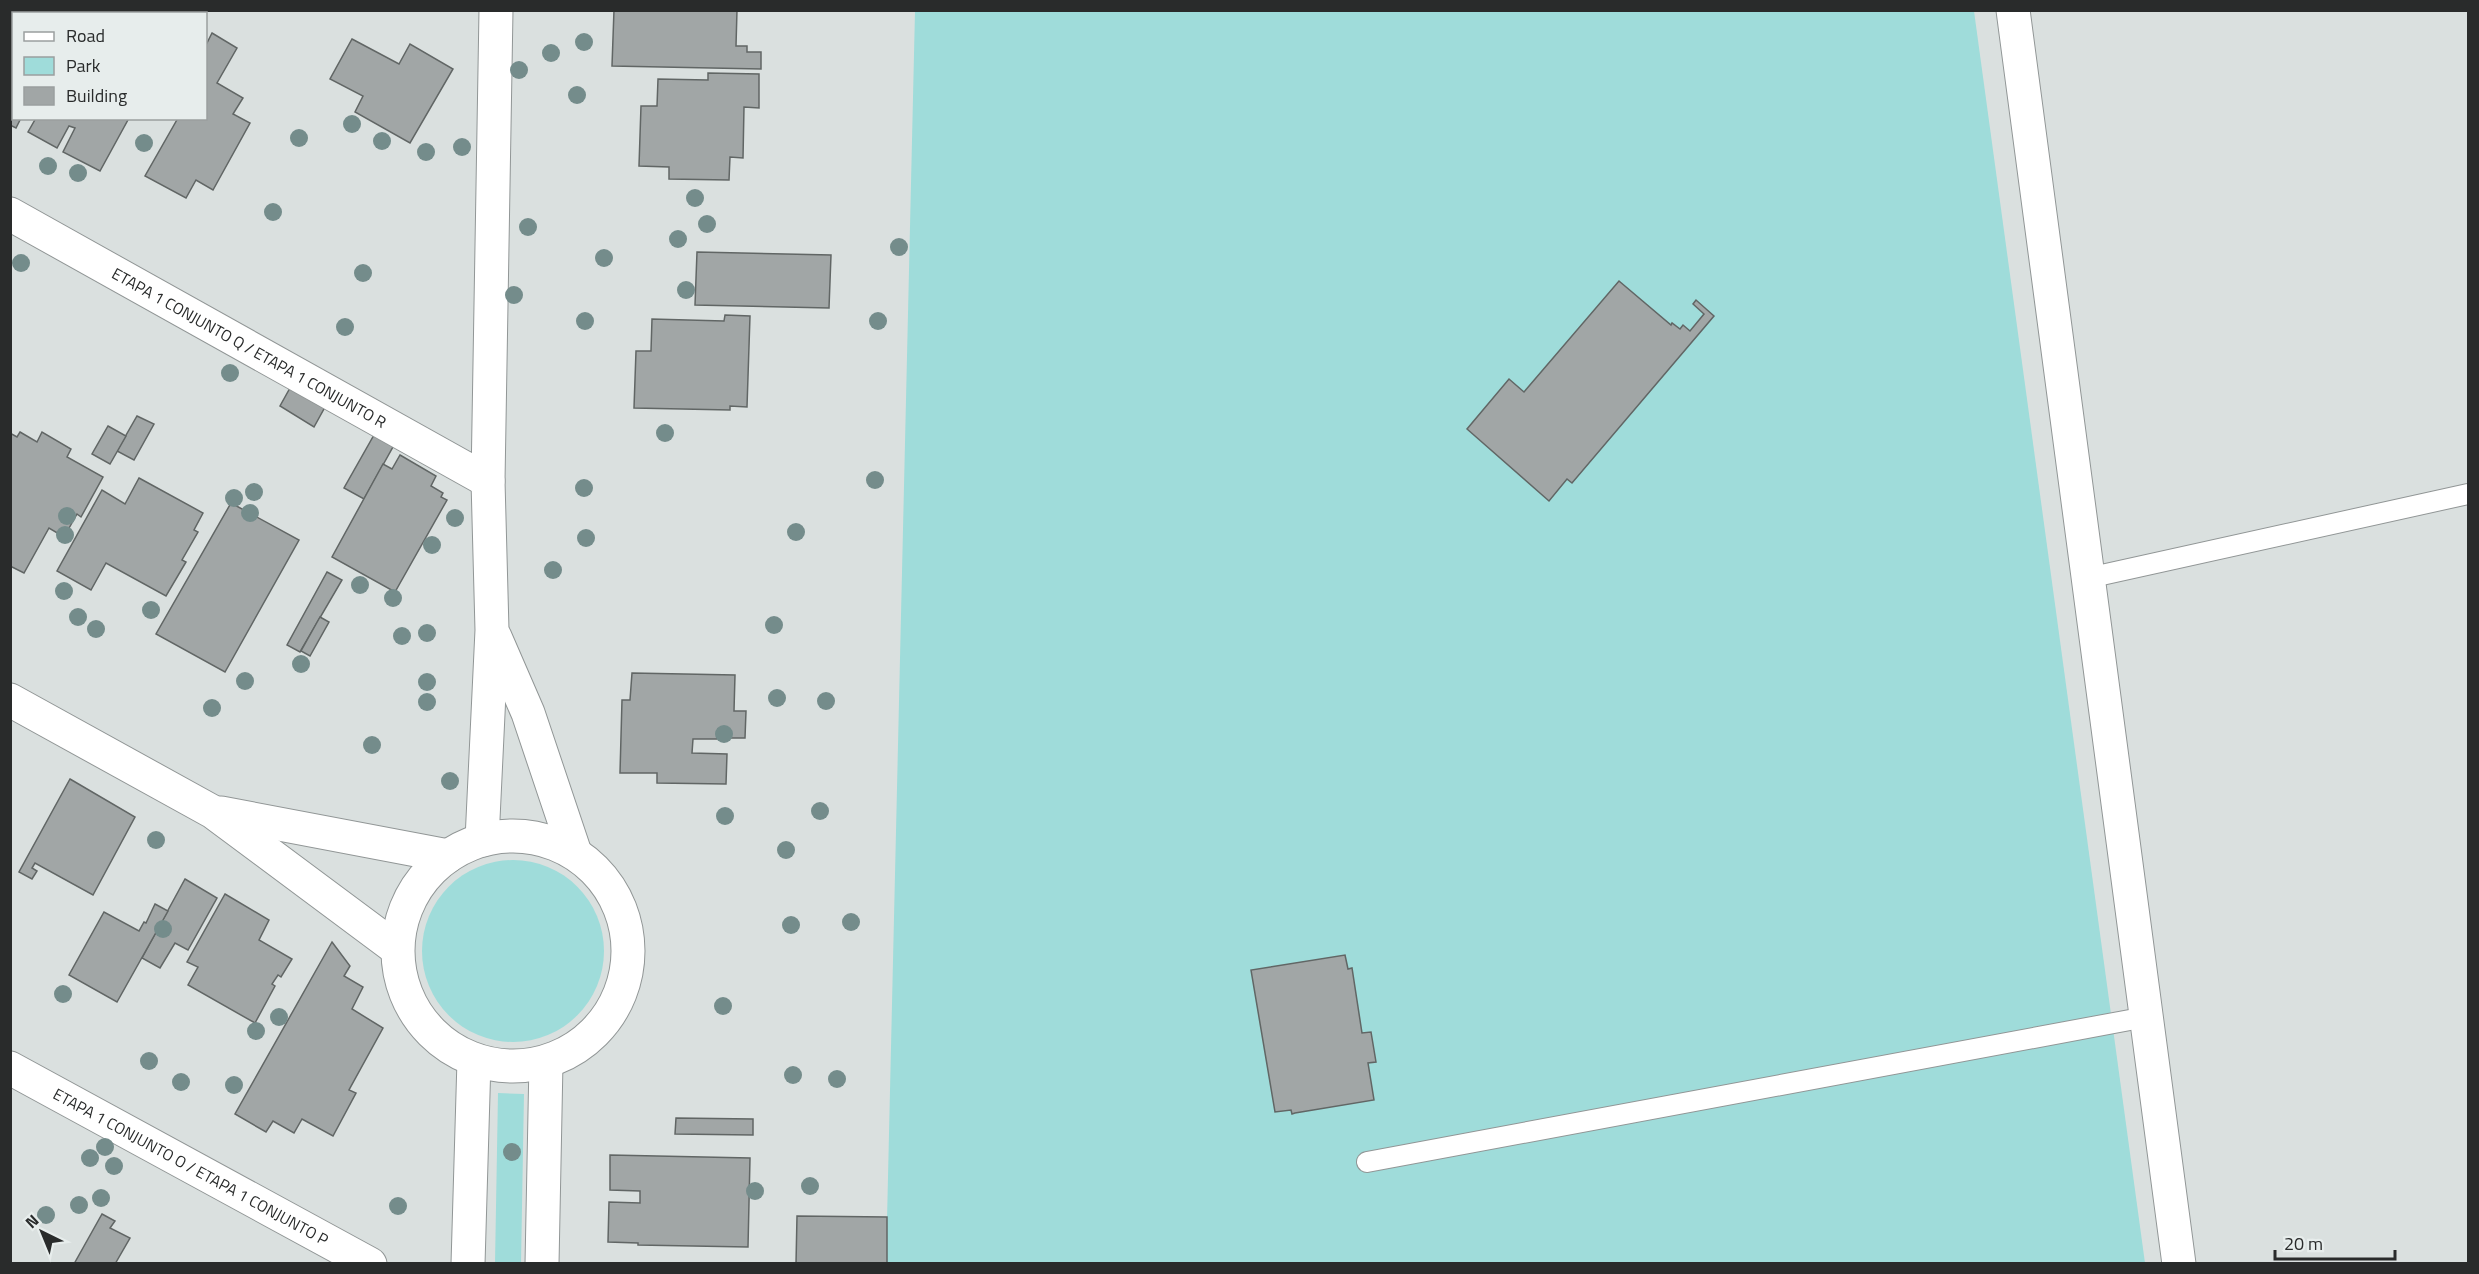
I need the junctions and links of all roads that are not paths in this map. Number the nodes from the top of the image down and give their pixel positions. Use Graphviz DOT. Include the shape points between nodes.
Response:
graph roads {
  1 [pos="496,10"];
  2 [pos="2013,10"];
  3 [pos="10,214"];
  4 [pos="488,481"];
  5 [pos="2469,494"];
  6 [pos="2088,578"];
  7 [pos="492,630"];
  8 [pos="10,700"];
  9 [pos="213,812"];
  10 [pos="482,840"];
  11 [pos="576,853"];
  12 [pos="448,856"];
  13 [pos="397,949"];
  14 [pos="2146,1017"];
  15 [pos="474,1060"];
  16 [pos="546,1062"];
  17 [pos="10,1068"];
  18 [pos="1367,1162"];
  19 [pos="370,1263"];
  20 [pos="468,1263"];
  21 [pos="542,1263"];
  22 [pos="2179,1263"];
  1 -- 4 [label="street"];
  2 -- 6 [label="street"];
  3 -- 4 [label="street, ETAPA 1 CONJUNTO Q / ETAPA 1 CONJUNTO R"];
  4 -- 7 [label="street"];
  5 -- 6 [label="lane"];
  6 -- 14 [label="street"];
  7 -- 10 [label="street"];
  7 -- 11 [label="street" via="528,713"];
  8 -- 9 [label="street"];
  9 -- 12 [label="street"];
  9 -- 13 [label="street"];
  10 -- 11 [label="street" via="530,837"];
  10 -- 12 [label="street"];
  11 -- 16 [label="street" via="603,878 622,910 629,947 624,985 607,1019 581,1046"];
  12 -- 13 [label="street" via="421,881 404,913"];
  13 -- 15 [label="street" via="402,985 417,1017 442,1044"];
  14 -- 18 [label="lane"];
  14 -- 22 [label="street"];
  15 -- 16 [label="street" via="510,1067"];
  15 -- 20 [label="street"];
  16 -- 21 [label="street"];
  17 -- 19 [label="street, ETAPA 1 CONJUNTO O / ETAPA 1 CONJUNTO P"];
}
